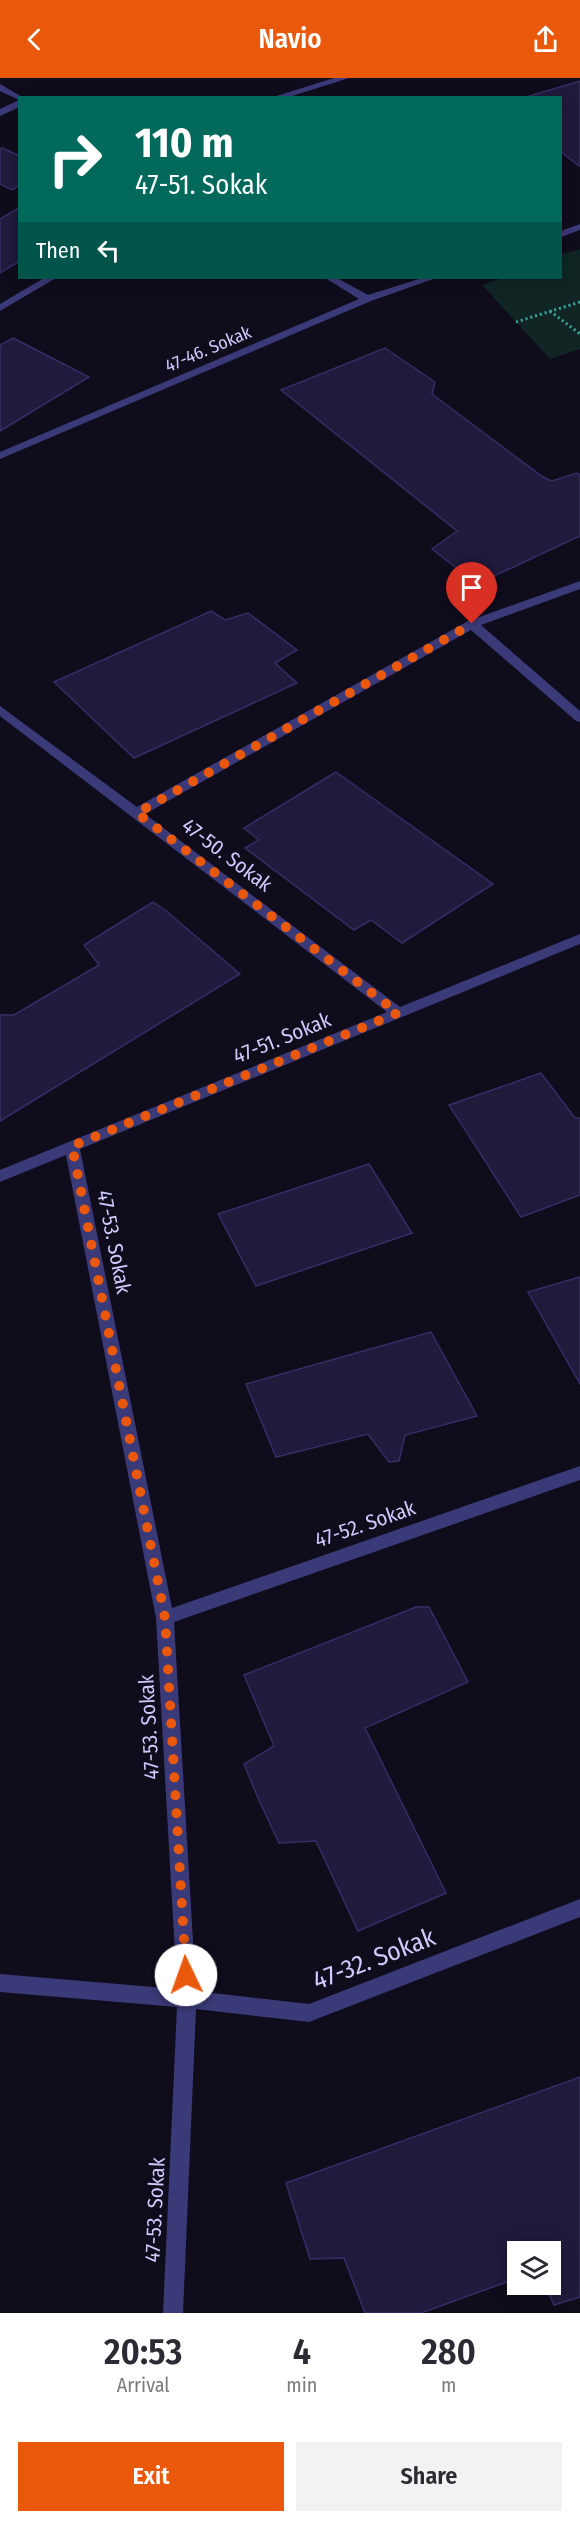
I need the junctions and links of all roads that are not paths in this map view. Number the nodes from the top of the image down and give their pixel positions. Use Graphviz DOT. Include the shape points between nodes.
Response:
graph roads {
  1 [pos="344,78"];
  2 [pos="0,87"];
  3 [pos="281,96"];
  4 [pos="18,97"];
  5 [pos="18,104"];
  6 [pos="0,113"];
  7 [pos="580,228"];
  8 [pos="562,234"];
  9 [pos="49,279"];
  10 [pos="332,279"];
  11 [pos="428,279"];
  12 [pos="367,299"];
  13 [pos="0,308"];
  14 [pos="0,456"];
  15 [pos="580,585"];
  16 [pos="472,624"];
  17 [pos="0,710"];
  18 [pos="580,718"];
  19 [pos="137,813"];
  20 [pos="578,943"];
  21 [pos="398,1013"];
  22 [pos="72,1146"];
  23 [pos="0,1176"];
  24 [pos="580,1473"];
  25 [pos="165,1618"];
  26 [pos="580,1908"];
  27 [pos="0,1983"];
  28 [pos="187,1999"];
  29 [pos="173,2313"];
  1 -- 3 [label="street"];
  2 -- 4 [label="street"];
  5 -- 6 [label="street"];
  7 -- 8 [label="street"];
  9 -- 13 [label="street"];
  10 -- 12 [label="street"];
  11 -- 12 [label="street, 47-46. Sokak"];
  12 -- 14 [label="street, 47-46. Sokak"];
  15 -- 16 [label="street"];
  16 -- 18 [label="street"];
  16 -- 19 [label="street"];
  17 -- 19 [label="street, 47-50. Sokak"];
  19 -- 21 [label="street, 47-50. Sokak"];
  20 -- 21 [label="street, 47-51. Sokak"];
  21 -- 22 [label="street, 47-51. Sokak"];
  22 -- 23 [label="street, 47-51. Sokak"];
  22 -- 25 [label="street, 47-53. Sokak"];
  24 -- 25 [label="street, 47-52. Sokak"];
  25 -- 28 [label="street, 47-53. Sokak"];
  26 -- 28 [label="street, 47-32. Sokak" via="309,2013"];
  27 -- 28 [label="street, 47-32. Sokak"];
  28 -- 29 [label="street, 47-53. Sokak"];
}
